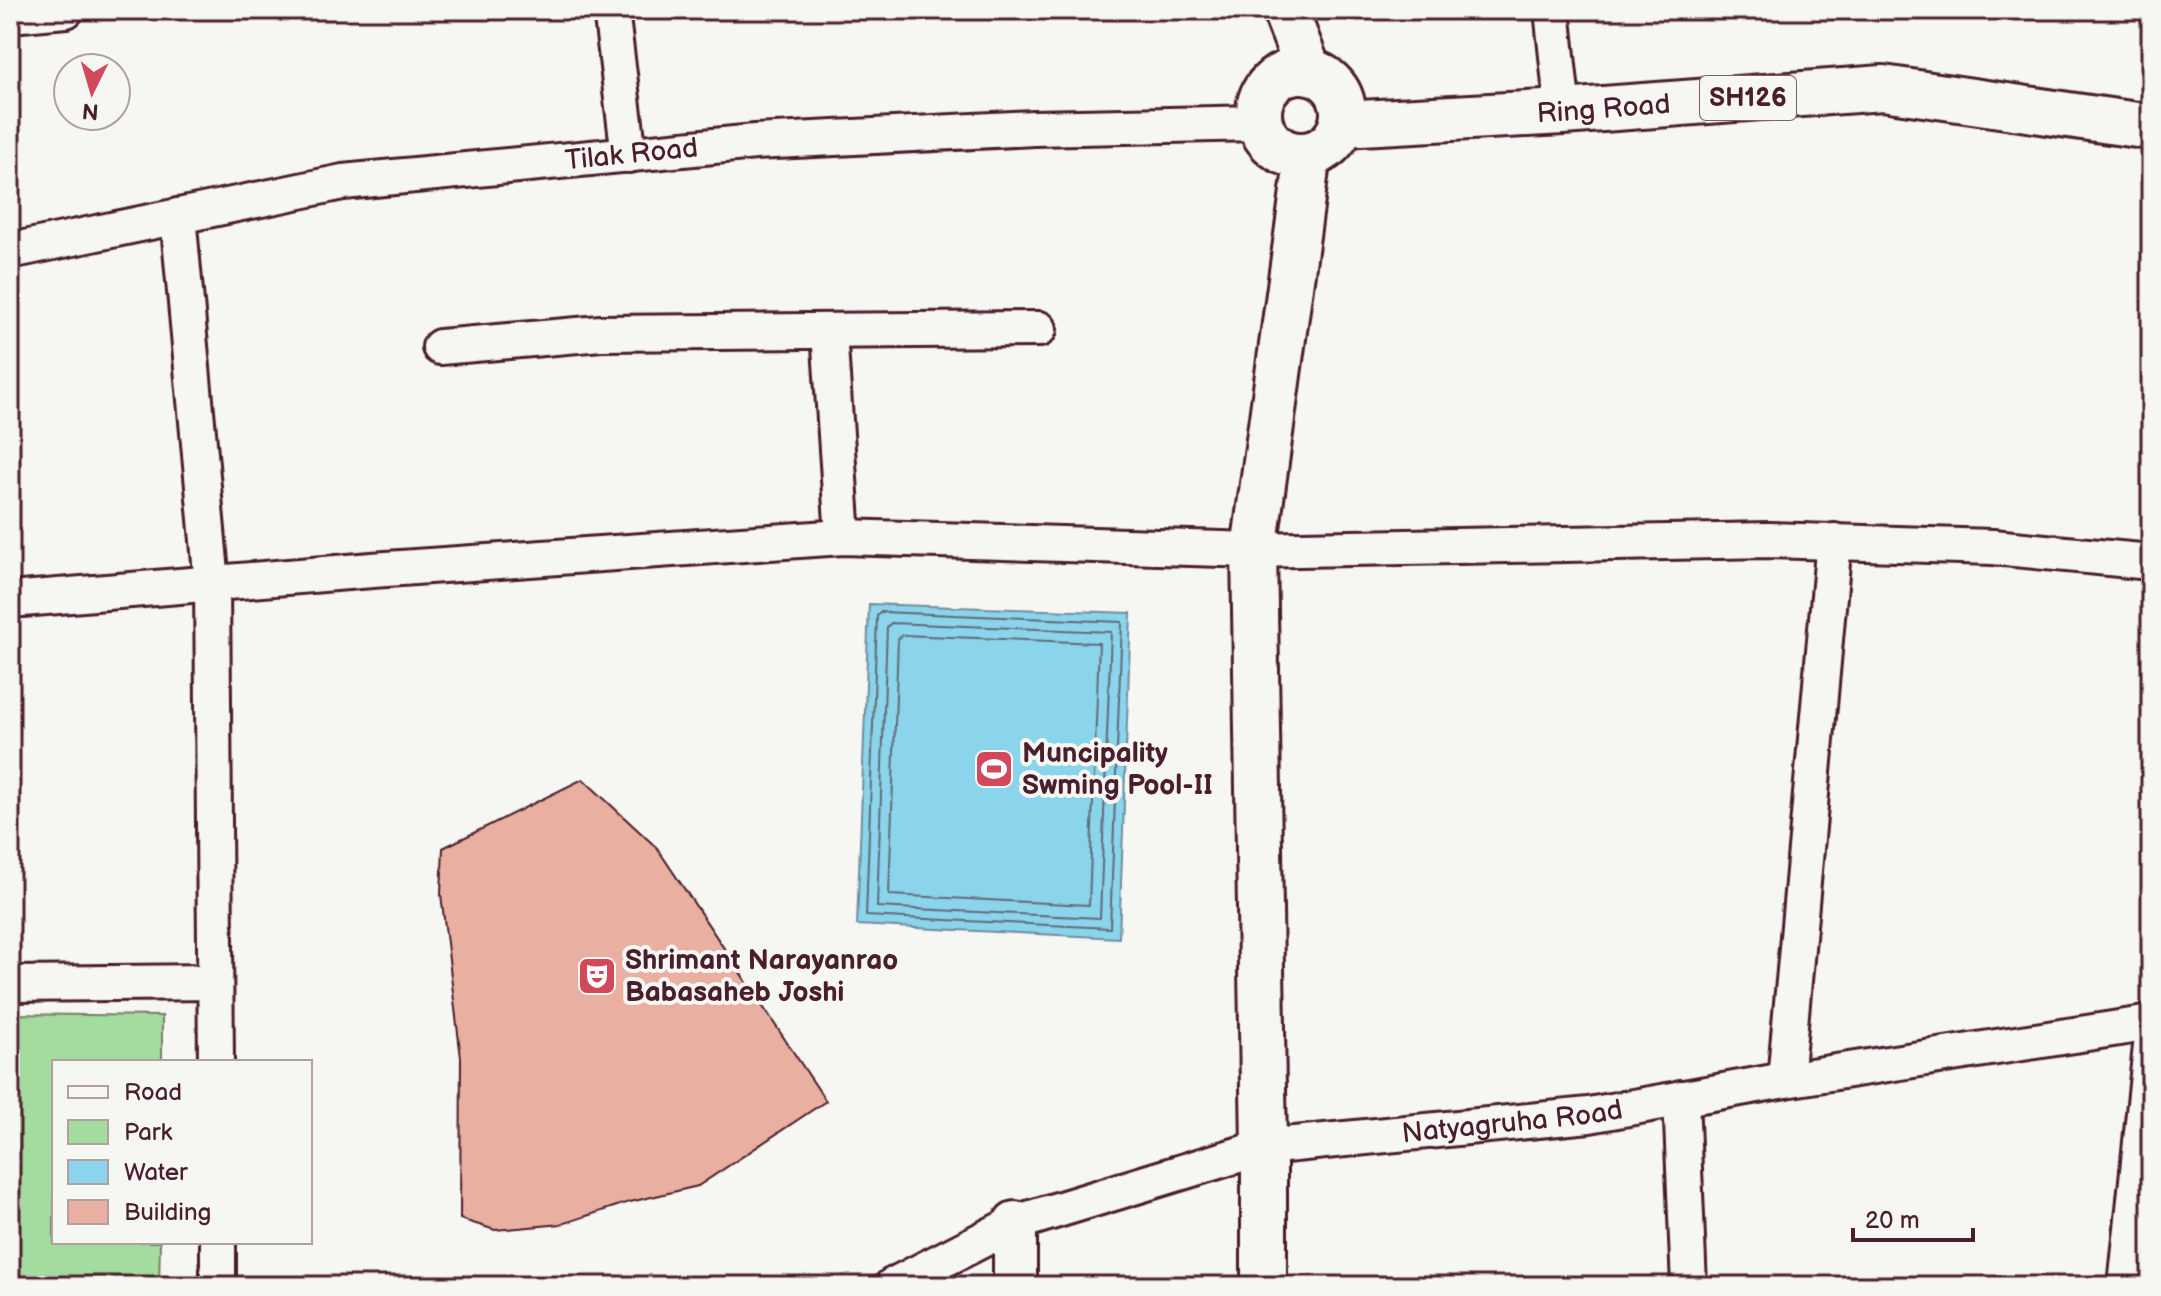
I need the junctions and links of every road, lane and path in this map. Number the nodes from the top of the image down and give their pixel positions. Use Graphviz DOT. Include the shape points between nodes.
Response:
graph roads {
  1 [pos="66,10"];
  2 [pos="611,10"];
  3 [pos="1285,10"];
  4 [pos="1552,10"];
  5 [pos="10,15"];
  6 [pos="1309,72"];
  7 [pos="1563,112"];
  8 [pos="1259,123"];
  9 [pos="1342,124"];
  10 [pos="2151,127"];
  11 [pos="629,155"];
  12 [pos="1308,155"];
  13 [pos="178,216"];
  14 [pos="10,251"];
  15 [pos="1039,329"];
  16 [pos="829,332"];
  17 [pos="440,347"];
  18 [pos="843,537"];
  19 [pos="1834,541"];
  20 [pos="1254,550"];
  21 [pos="2151,562"];
  22 [pos="212,584"];
  23 [pos="10,600"];
  24 [pos="215,982"];
  25 [pos="10,984"];
  26 [pos="2151,1023"];
  27 [pos="2151,1046"];
  28 [pos="216,1060"];
  29 [pos="1785,1080"];
  30 [pos="1681,1098"];
  31 [pos="1264,1147"];
  32 [pos="1015,1223"];
  33 [pos="218,1244"];
  34 [pos="218,1286"];
  35 [pos="892,1286"];
  36 [pos="1015,1286"];
  37 [pos="1264,1286"];
  38 [pos="1689,1286"];
  39 [pos="2126,1286"];
  1 -- 5 [label="street"];
  2 -- 11 [label="street"];
  3 -- 6 [label="main road"];
  4 -- 7 [label="street"];
  6 -- 8 [label="main road" via="1295,71 1270,83 1258,108"];
  6 -- 9 [label="main road" via="1333,85 1340,97"];
  7 -- 9 [label="main road, Ring Road / SH126"];
  7 -- 10 [label="main road, Ring Road / SH126" via="1883,88"];
  8 -- 11 [label="street, Tilak Road" via="910,134"];
  8 -- 12 [label="main road" via="1274,147 1286,154"];
  9 -- 12 [label="main road" via="1327,147"];
  11 -- 13 [label="street, Tilak Road" via="343,182"];
  12 -- 20 [label="main road"];
  13 -- 14 [label="street, Tilak Road"];
  13 -- 22 [label="street"];
  15 -- 16 [label="street"];
  16 -- 17 [label="street" via="601,333"];
  16 -- 18 [label="street"];
  18 -- 20 [label="street"];
  18 -- 22 [label="street"];
  19 -- 20 [label="street"];
  19 -- 21 [label="street" via="1993,547"];
  19 -- 29 [label="street"];
  20 -- 31 [label="main road"];
  22 -- 23 [label="street"];
  22 -- 24 [label="street"];
  24 -- 25 [label="street"];
  24 -- 28 [label="street"];
  26 -- 29 [label="street, Natyagruha Road"];
  27 -- 39 [label="street"];
  29 -- 30 [label="street, Natyagruha Road"];
  30 -- 31 [label="street, Natyagruha Road" via="1589,1115"];
  30 -- 38 [label="street"];
  31 -- 32 [label="street, Natyagruha Road"];
  31 -- 37 [label="main road"];
  32 -- 35 [label="street, Natyagruha Road"];
  32 -- 36 [label="street"];
  33 -- 34 [label="street"];
}
